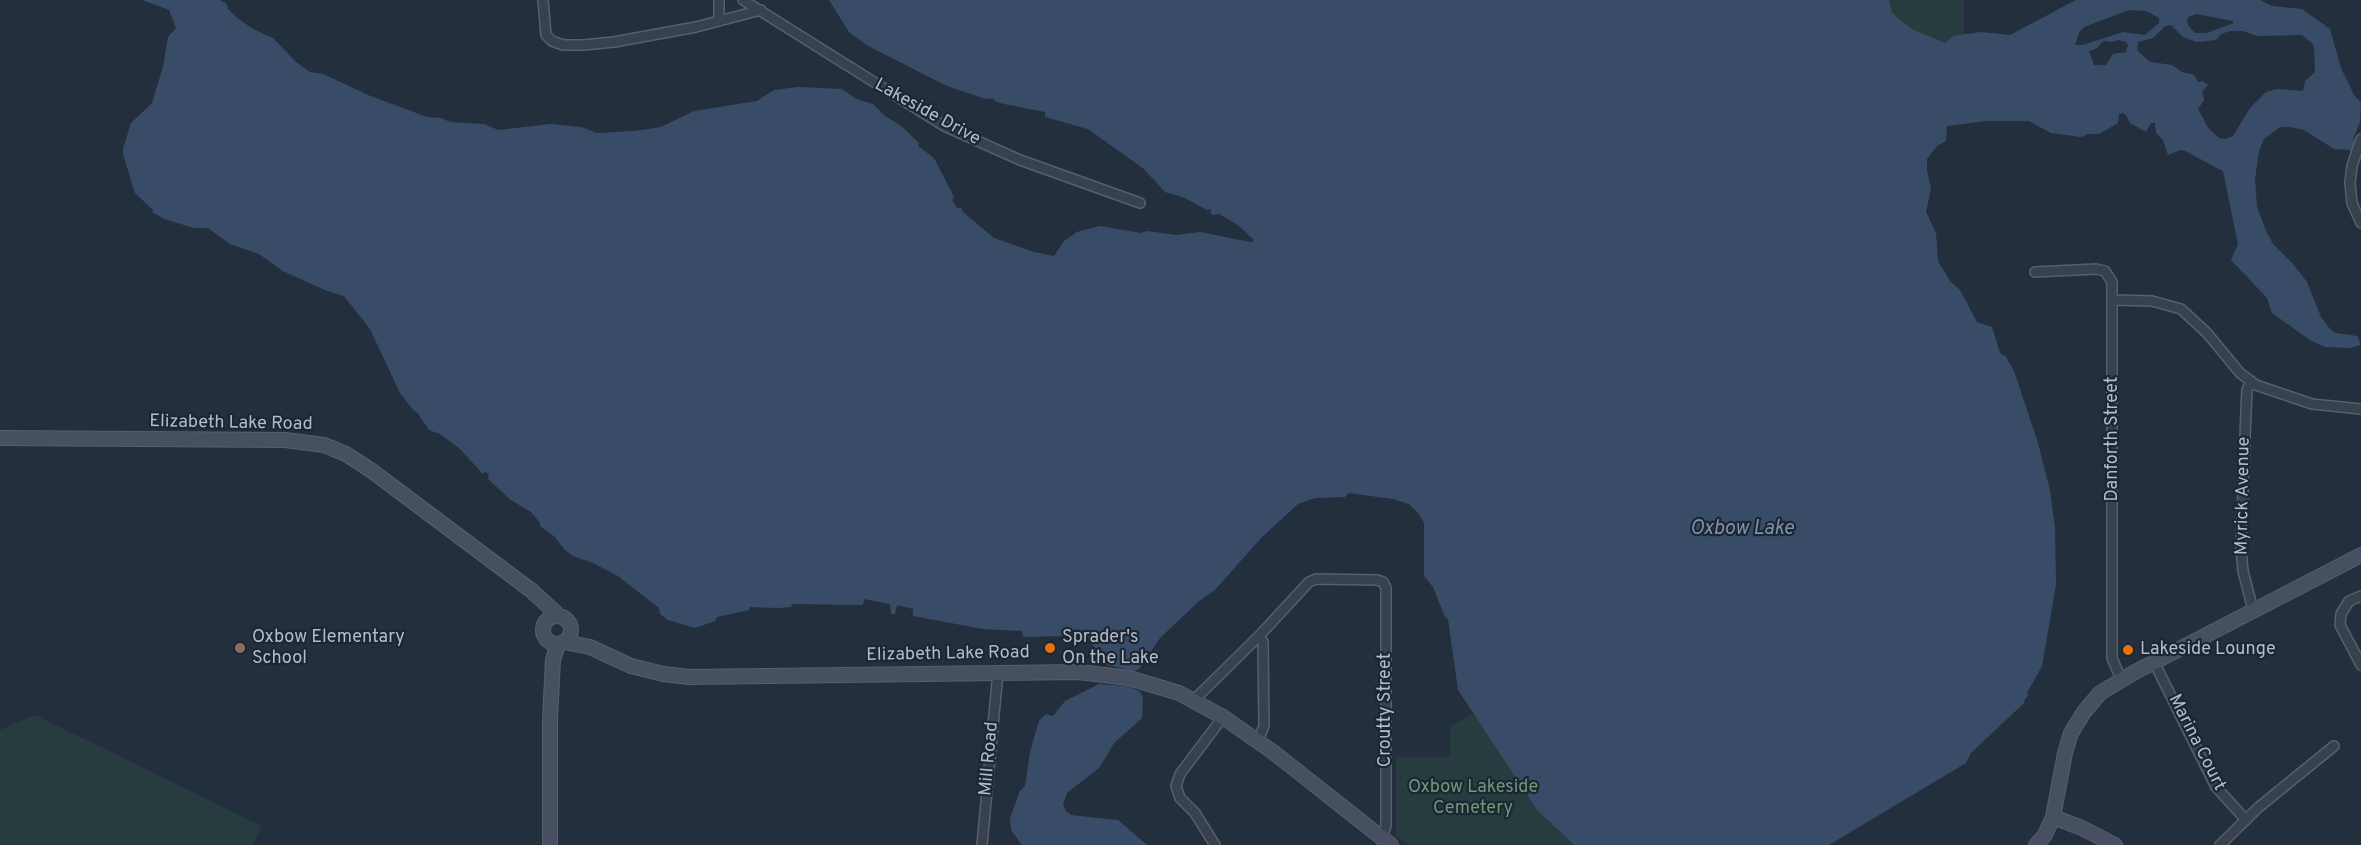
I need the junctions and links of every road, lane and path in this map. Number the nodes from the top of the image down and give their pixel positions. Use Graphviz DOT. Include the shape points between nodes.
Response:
graph roads {
  1 [pos="543,0"];
  2 [pos="719,0"];
  3 [pos="743,0"];
  4 [pos="761,10"];
  5 [pos="719,21"];
  6 [pos="2358,145"];
  7 [pos="1140,203"];
  8 [pos="2361,223"];
  9 [pos="2035,272"];
  10 [pos="2112,300"];
  11 [pos="2251,381"];
  12 [pos="2361,409"];
  13 [pos="0,438"];
  14 [pos="2361,555"];
  15 [pos="2361,596"];
  16 [pos="2253,610"];
  17 [pos="552,618"];
  18 [pos="571,628"];
  19 [pos="1259,636"];
  20 [pos="544,637"];
  21 [pos="561,643"];
  22 [pos="580,645"];
  23 [pos="2154,662"];
  24 [pos="2361,665"];
  25 [pos="552,666"];
  26 [pos="634,666"];
  27 [pos="998,672"];
  28 [pos="2121,679"];
  29 [pos="1194,700"];
  30 [pos="1223,717"];
  31 [pos="550,719"];
  32 [pos="1258,741"];
  33 [pos="2334,746"];
  34 [pos="2053,817"];
  35 [pos="2246,820"];
  36 [pos="1386,842"];
  37 [pos="549,845"];
  38 [pos="982,845"];
  39 [pos="1215,845"];
  40 [pos="2036,845"];
  41 [pos="2115,845"];
  42 [pos="2220,845"];
  1 -- 5 [label="street" via="546,35 563,45 614,42"];
  2 -- 5 [label="street"];
  3 -- 4 [label="street, Lakeside Drive"];
  4 -- 5 [label="street"];
  4 -- 7 [label="street, Lakeside Drive" via="944,126 1020,160"];
  6 -- 8 [label="street" via="2350,174 2351,195"];
  9 -- 10 [label="street, Danforth Street" via="2101,269 2110,276"];
  10 -- 11 [label="street" via="2152,301 2181,309"];
  10 -- 28 [label="street, Danforth Street" via="2112,658"];
  11 -- 12 [label="street" via="2312,405"];
  11 -- 16 [label="street, Myrick Avenue" via="2247,390 2241,547"];
  13 -- 17 [label="street, Elizabeth Lake Road" via="285,440 324,445 362,464 532,591"];
  14 -- 16 [label="street"];
  15 -- 24 [label="street" via="2349,601 2340,625"];
  16 -- 23 [label="street"];
  17 -- 18 [label="street" via="567,620"];
  17 -- 20 [label="street" via="543,628"];
  18 -- 21 [label="street"];
  18 -- 26 [label="street, Elizabeth Lake Road" via="582,638 616,651"];
  19 -- 29 [label="street"];
  19 -- 32 [label="street" via="1263,642 1264,726"];
  19 -- 36 [label="street, Croutty Street" via="1313,580 1383,582"];
  20 -- 21 [label="street" via="550,643"];
  20 -- 31 [label="street" via="544,683"];
  21 -- 22 [label="street, Elizabeth Lake Road"];
  21 -- 25 [label="street"];
  22 -- 25 [label="street" via="565,652"];
  22 -- 26 [label="street, Elizabeth Lake Road"];
  23 -- 28 [label="street"];
  23 -- 35 [label="street, Marina Court" via="2218,791"];
  25 -- 31 [label="street"];
  26 -- 27 [label="street, Elizabeth Lake Road" via="690,677"];
  27 -- 29 [label="street, Elizabeth Lake Road" via="1111,675"];
  27 -- 38 [label="street, Mill Road"];
  28 -- 34 [label="street" via="2097,696 2075,725 2065,753"];
  29 -- 30 [label="street, Elizabeth Lake Road"];
  30 -- 32 [label="street, Elizabeth Lake Road"];
  30 -- 39 [label="street" via="1180,774 1176,786 1180,798 1195,813"];
  31 -- 37 [label="street"];
  32 -- 36 [label="street, Elizabeth Lake Road"];
  33 -- 35 [label="street"];
  34 -- 40 [label="street"];
  34 -- 41 [label="street"];
  35 -- 42 [label="street"];
}
